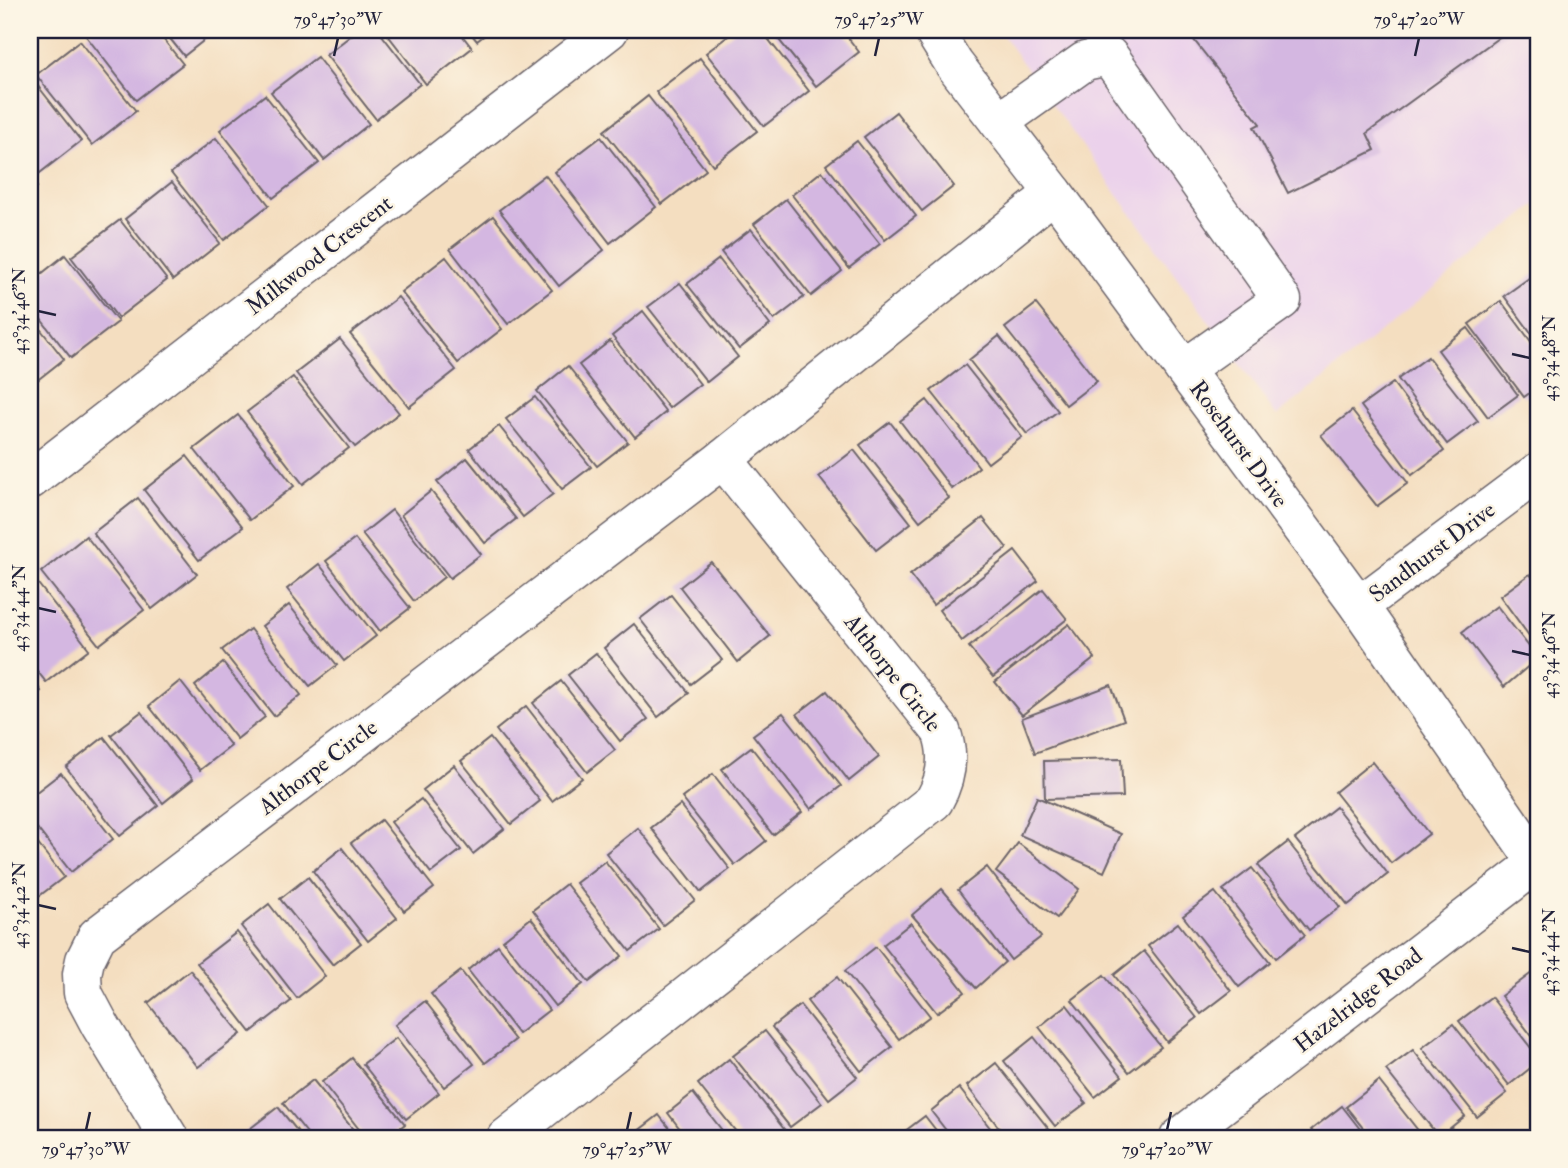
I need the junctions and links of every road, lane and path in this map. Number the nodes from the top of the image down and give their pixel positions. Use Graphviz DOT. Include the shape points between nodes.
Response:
graph roads {
  1 [pos="609,30"];
  2 [pos="933,30"];
  3 [pos="999,122"];
  4 [pos="1054,193"];
  5 [pos="1184,369"];
  6 [pos="723,459"];
  7 [pos="1538,472"];
  8 [pos="30,480"];
  9 [pos="1359,606"];
  10 [pos="1538,864"];
  11 [pos="169,1138"];
  12 [pos="506,1138"];
  13 [pos="1179,1138"];
  1 -- 8 [label="street, Milkwood Crescent"];
  2 -- 3 [label="street, Rosehurst Drive"];
  3 -- 4 [label="street, Rosehurst Drive"];
  3 -- 5 [label="street" via="1085,61 1109,57 1282,300"];
  4 -- 5 [label="street, Rosehurst Drive"];
  4 -- 6 [label="street, Althorpe Circle"];
  5 -- 9 [label="street, Rosehurst Drive"];
  6 -- 11 [label="street, Althorpe Circle" via="97,936 85,960 83,993"];
  6 -- 12 [label="street, Althorpe Circle" via="941,730 947,766 941,788 934,801"];
  7 -- 9 [label="street, Sandhurst Drive"];
  9 -- 10 [label="street, Rosehurst Drive"];
  10 -- 13 [label="street, Hazelridge Road"];
}
